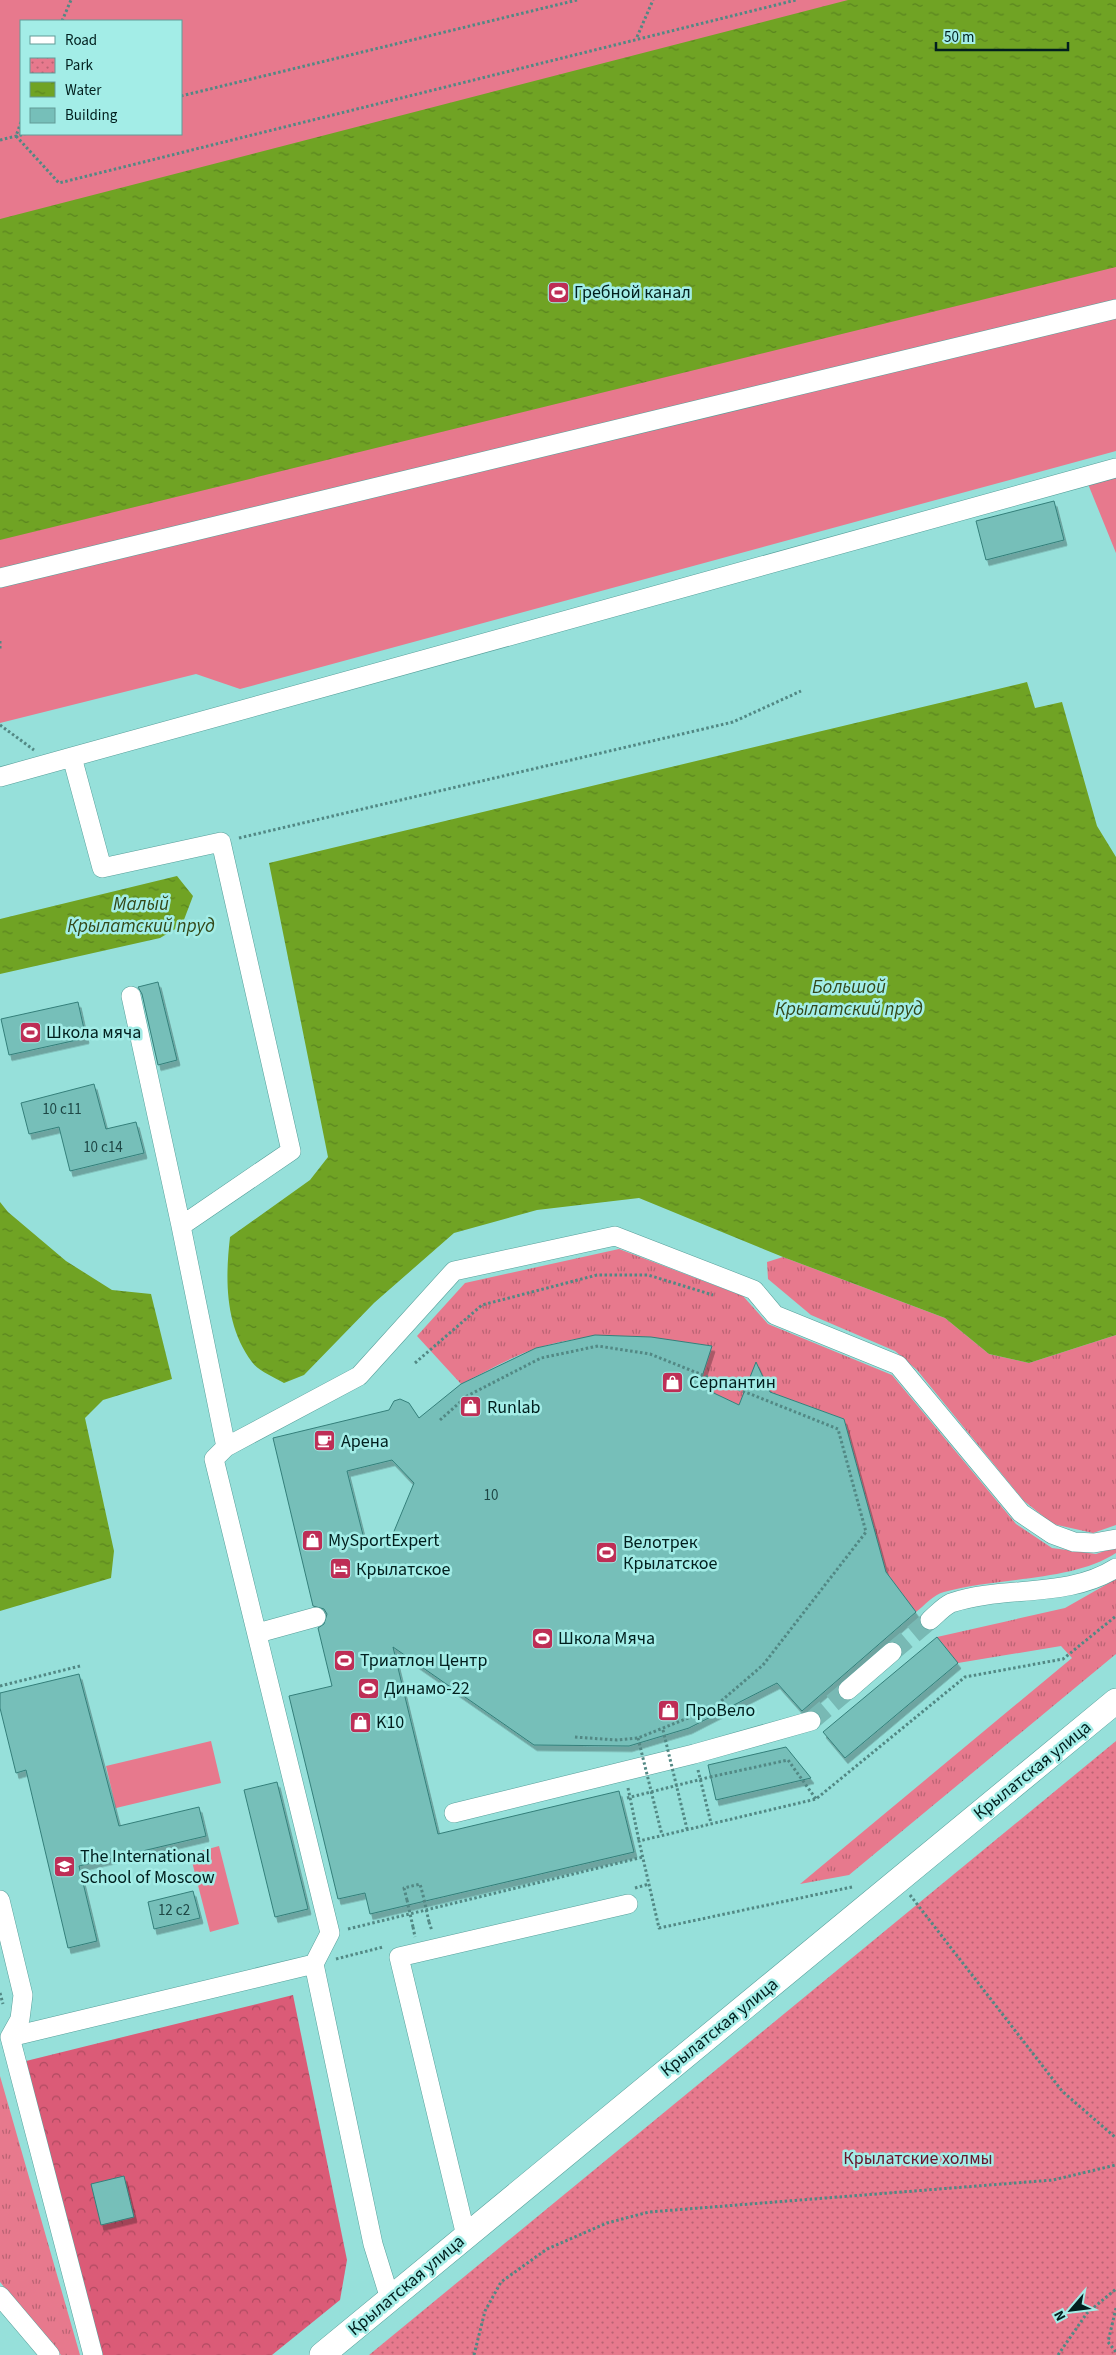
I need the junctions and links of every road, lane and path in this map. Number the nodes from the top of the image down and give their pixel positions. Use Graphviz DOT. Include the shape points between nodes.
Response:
graph roads {
  1 [pos="71,0"];
  2 [pos="577,0"];
  3 [pos="653,0"];
  4 [pos="796,0"];
  5 [pos="62,20"];
  6 [pos="637,38"];
  7 [pos="182,96"];
  8 [pos="20,125"];
  9 [pos="20,135"];
  10 [pos="16,136"];
  11 [pos="0,140"];
  12 [pos="1116,309"];
  13 [pos="1116,468"];
  14 [pos="0,578"];
  15 [pos="0,641"];
  16 [pos="0,650"];
  17 [pos="801,692"];
  18 [pos="0,726"];
  19 [pos="72,757"];
  20 [pos="52,762"];
  21 [pos="0,777"];
  22 [pos="221,842"];
  23 [pos="131,996"];
  24 [pos="181,1226"];
  25 [pos="721,1298"];
  26 [pos="415,1363"];
  27 [pos="440,1420"];
  28 [pos="226,1447"];
  29 [pos="1116,1539"];
  30 [pos="1116,1568"];
  31 [pos="1116,1616"];
  32 [pos="316,1617"];
  33 [pos="930,1620"];
  34 [pos="258,1632"];
  35 [pos="892,1652"];
  36 [pos="80,1666"];
  37 [pos="0,1686"];
  38 [pos="848,1690"];
  39 [pos="1116,1701"];
  40 [pos="811,1721"];
  41 [pos="663,1730"];
  42 [pos="574,1737"];
  43 [pos="638,1738"];
  44 [pos="677,1785"];
  45 [pos="703,1791"];
  46 [pos="651,1792"];
  47 [pos="627,1798"];
  48 [pos="816,1799"];
  49 [pos="633,1808"];
  50 [pos="454,1813"];
  51 [pos="711,1823"];
  52 [pos="687,1829"];
  53 [pos="662,1835"];
  54 [pos="640,1841"];
  55 [pos="643,1857"];
  56 [pos="852,1887"];
  57 [pos="908,1892"];
  58 [pos="0,1900"];
  59 [pos="628,1904"];
  60 [pos="413,1926"];
  61 [pos="330,1933"];
  62 [pos="433,1936"];
  63 [pos="369,1951"];
  64 [pos="314,1964"];
  65 [pos="10,2037"];
  66 [pos="1116,2138"];
  67 [pos="1116,2166"];
  68 [pos="466,2236"];
  69 [pos="1116,2289"];
  70 [pos="0,2296"];
  71 [pos="390,2299"];
  72 [pos="1116,2308"];
  73 [pos="1116,2352"];
  74 [pos="50,2355"];
  75 [pos="94,2355"];
  76 [pos="322,2355"];
  77 [pos="474,2355"];
  78 [pos="1058,2355"];
  1 -- 5 [label="path"];
  2 -- 7 [label="path"];
  3 -- 6 [label="path"];
  4 -- 6 [label="path"];
  6 -- 10 [label="path" via="59,182"];
  8 -- 10 [label="path"];
  9 -- 10 [label="path"];
  10 -- 11 [label="path"];
  12 -- 14 [label="lane"];
  13 -- 19 [label="lane"];
  15 -- 16 [label="path"];
  17 -- 22 [label="path" via="733,722"];
  18 -- 20 [label="path"];
  19 -- 20 [label="lane"];
  19 -- 22 [label="lane" via="102,868"];
  20 -- 21 [label="lane"];
  22 -- 24 [label="lane" via="291,1151"];
  23 -- 24 [label="lane"];
  24 -- 28 [label="lane"];
  25 -- 26 [label="path" via="648,1275 597,1275 482,1305"];
  27 -- 41 [label="path" via="467,1396 541,1358 598,1346 650,1354 838,1428 866,1532 763,1665 713,1708"];
  28 -- 29 [label="lane" via="359,1376 454,1270 616,1236 754,1290 775,1315 898,1365 1021,1514 1052,1534 1074,1542"];
  28 -- 34 [label="lane" via="214,1459"];
  30 -- 33 [label="lane" via="1072,1585 949,1604"];
  31 -- 48 [label="path" via="1063,1659 965,1677"];
  32 -- 34 [label="lane"];
  34 -- 61 [label="lane"];
  35 -- 38 [label="lane"];
  36 -- 37 [label="path"];
  39 -- 68 [label="main road, Крылатская улица"];
  40 -- 50 [label="lane" via="694,1754"];
  41 -- 43 [label="path"];
  41 -- 44 [label="path, bridge"];
  42 -- 43 [label="path"];
  43 -- 46 [label="path, bridge"];
  44 -- 46 [label="path, bridge"];
  44 -- 48 [label="path, bridge" via="788,1760"];
  44 -- 52 [label="path, bridge"];
  45 -- 51 [label="path"];
  46 -- 47 [label="path, bridge"];
  46 -- 53 [label="path, bridge"];
  48 -- 51 [label="path"];
  49 -- 54 [label="path"];
  51 -- 52 [label="path"];
  52 -- 53 [label="path"];
  53 -- 54 [label="path"];
  54 -- 55 [label="path"];
  55 -- 56 [label="path" via="659,1928"];
  55 -- 61 [label="path"];
  57 -- 66 [label="path" via="1062,2091"];
  58 -- 65 [label="lane" via="22,1995 20,2019"];
  59 -- 68 [label="lane" via="399,1957"];
  60 -- 62 [label="path, bridge" via="404,1888 420,1884"];
  61 -- 64 [label="lane"];
  63 -- 64 [label="path"];
  64 -- 65 [label="lane"];
  64 -- 71 [label="lane" via="373,2244"];
  65 -- 75 [label="lane"];
  67 -- 77 [label="path" via="1053,2180 649,2212 607,2223 547,2249 501,2282 485,2311"];
  68 -- 71 [label="main road, Крылатская улица"];
  69 -- 78 [label="path" via="1087,2313"];
  70 -- 74 [label="lane"];
  71 -- 76 [label="main road, Крылатская улица"];
  72 -- 73 [label="path" via="1108,2342"];
}
